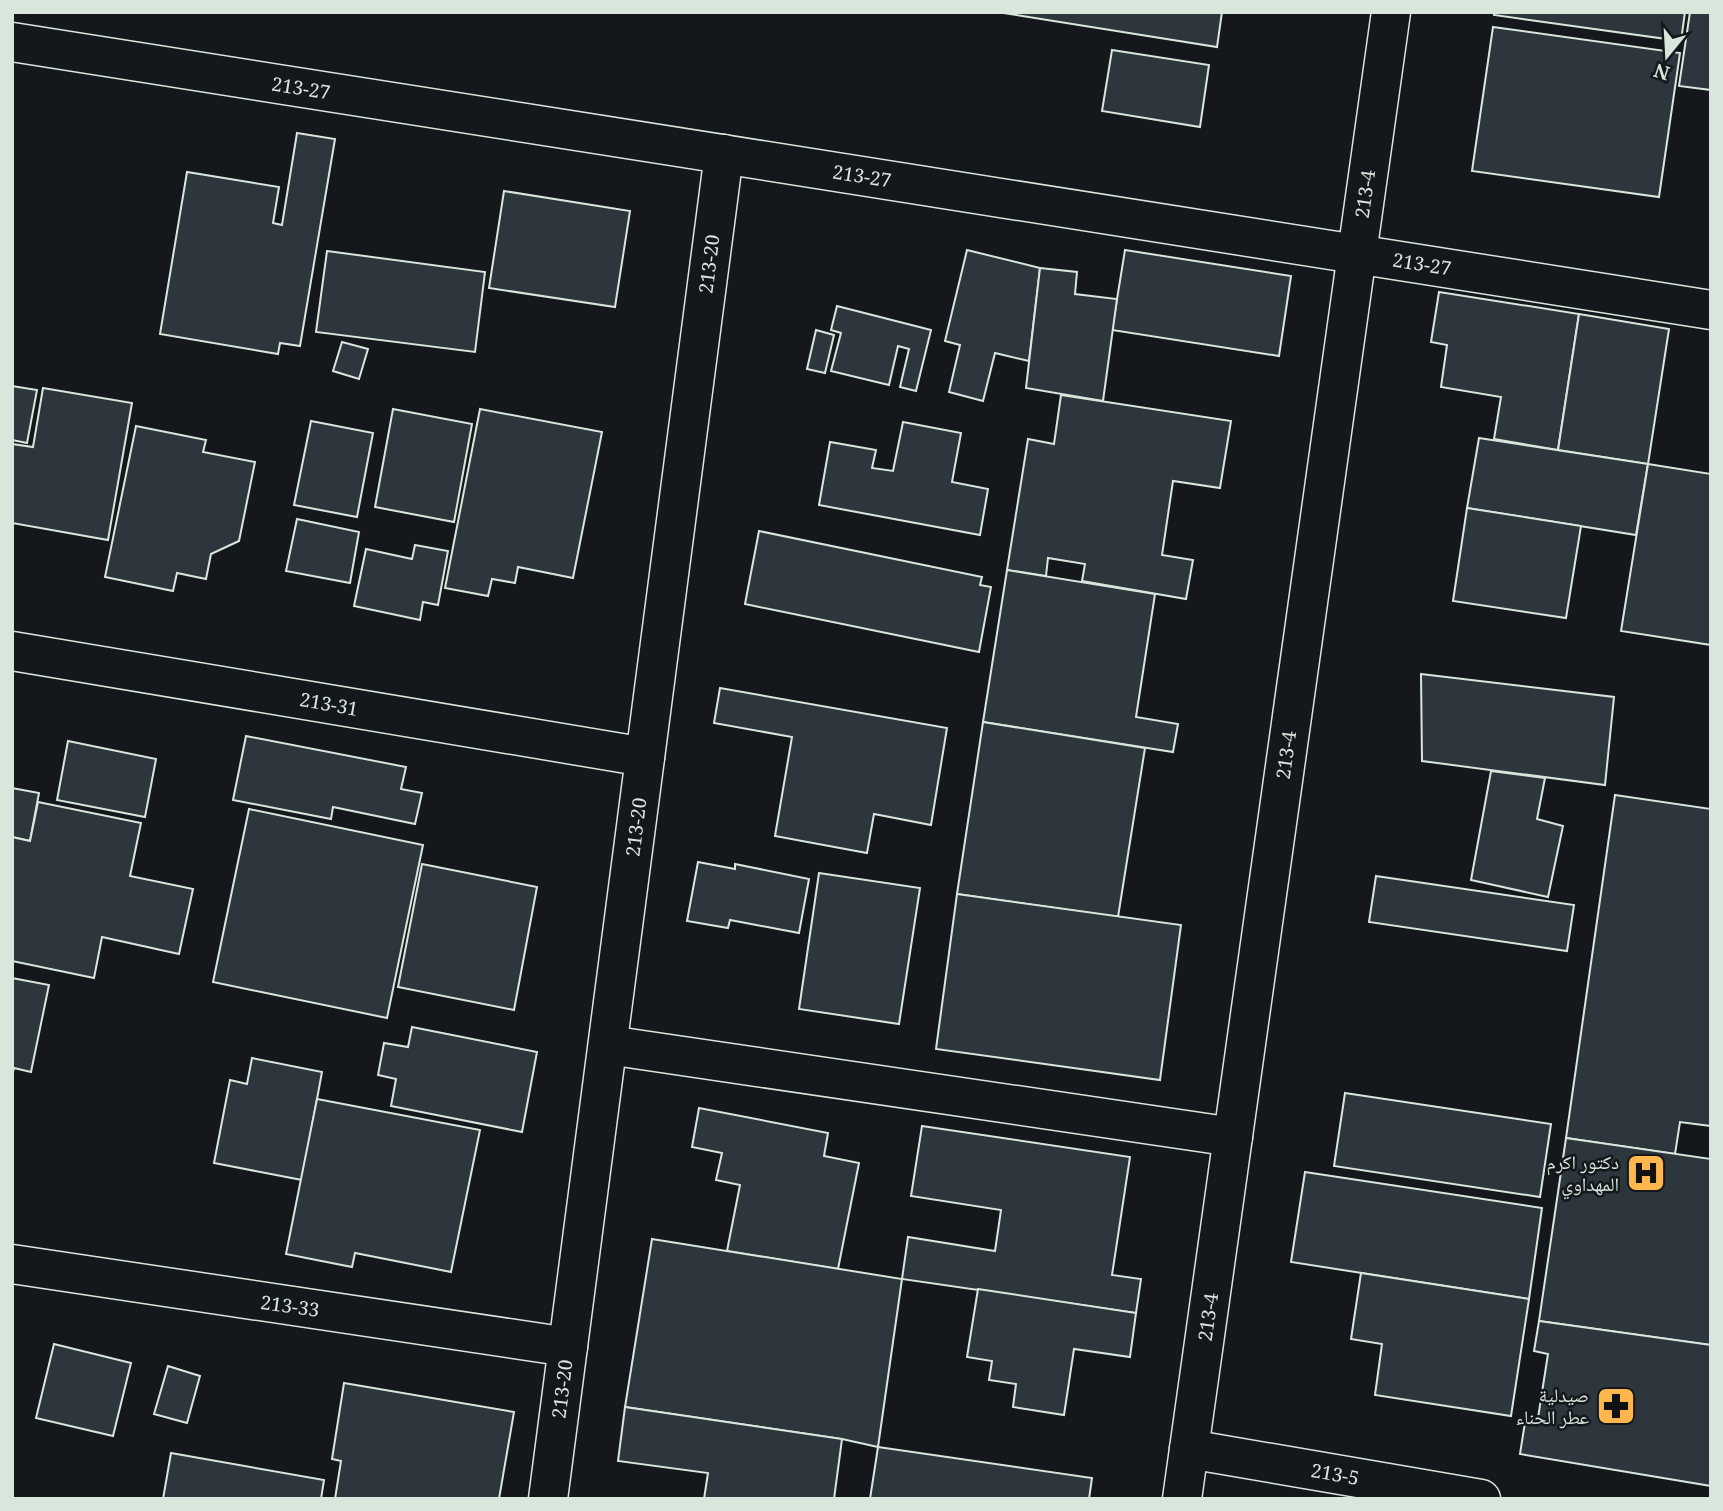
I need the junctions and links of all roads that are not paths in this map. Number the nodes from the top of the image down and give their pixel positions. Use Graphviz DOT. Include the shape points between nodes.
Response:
graph roads {
  1 [pos="1391,12"];
  2 [pos="12,42"];
  3 [pos="724,154"];
  4 [pos="1357,254"];
  5 [pos="1711,310"];
  6 [pos="12,651"];
  7 [pos="645,757"];
  8 [pos="608,1045"];
  9 [pos="1233,1137"];
  10 [pos="12,1264"];
  11 [pos="568,1347"];
  12 [pos="1189,1449"];
  13 [pos="548,1499"];
  14 [pos="1182,1499"];
  15 [pos="1481,1499"];
  1 -- 4 [label="street, 213-4"];
  2 -- 3 [label="street, 213-27"];
  3 -- 4 [label="street, 213-27"];
  3 -- 7 [label="street, 213-20"];
  4 -- 5 [label="street, 213-27"];
  4 -- 9 [label="street, 213-4"];
  6 -- 7 [label="street, 213-31"];
  7 -- 8 [label="street, 213-20"];
  8 -- 9 [label="street"];
  8 -- 11 [label="street, 213-20"];
  9 -- 12 [label="street, 213-4"];
  10 -- 11 [label="street, 213-33"];
  11 -- 13 [label="street, 213-20"];
  12 -- 14 [label="street, 213-4"];
  12 -- 15 [label="street, 213-5"];
}
